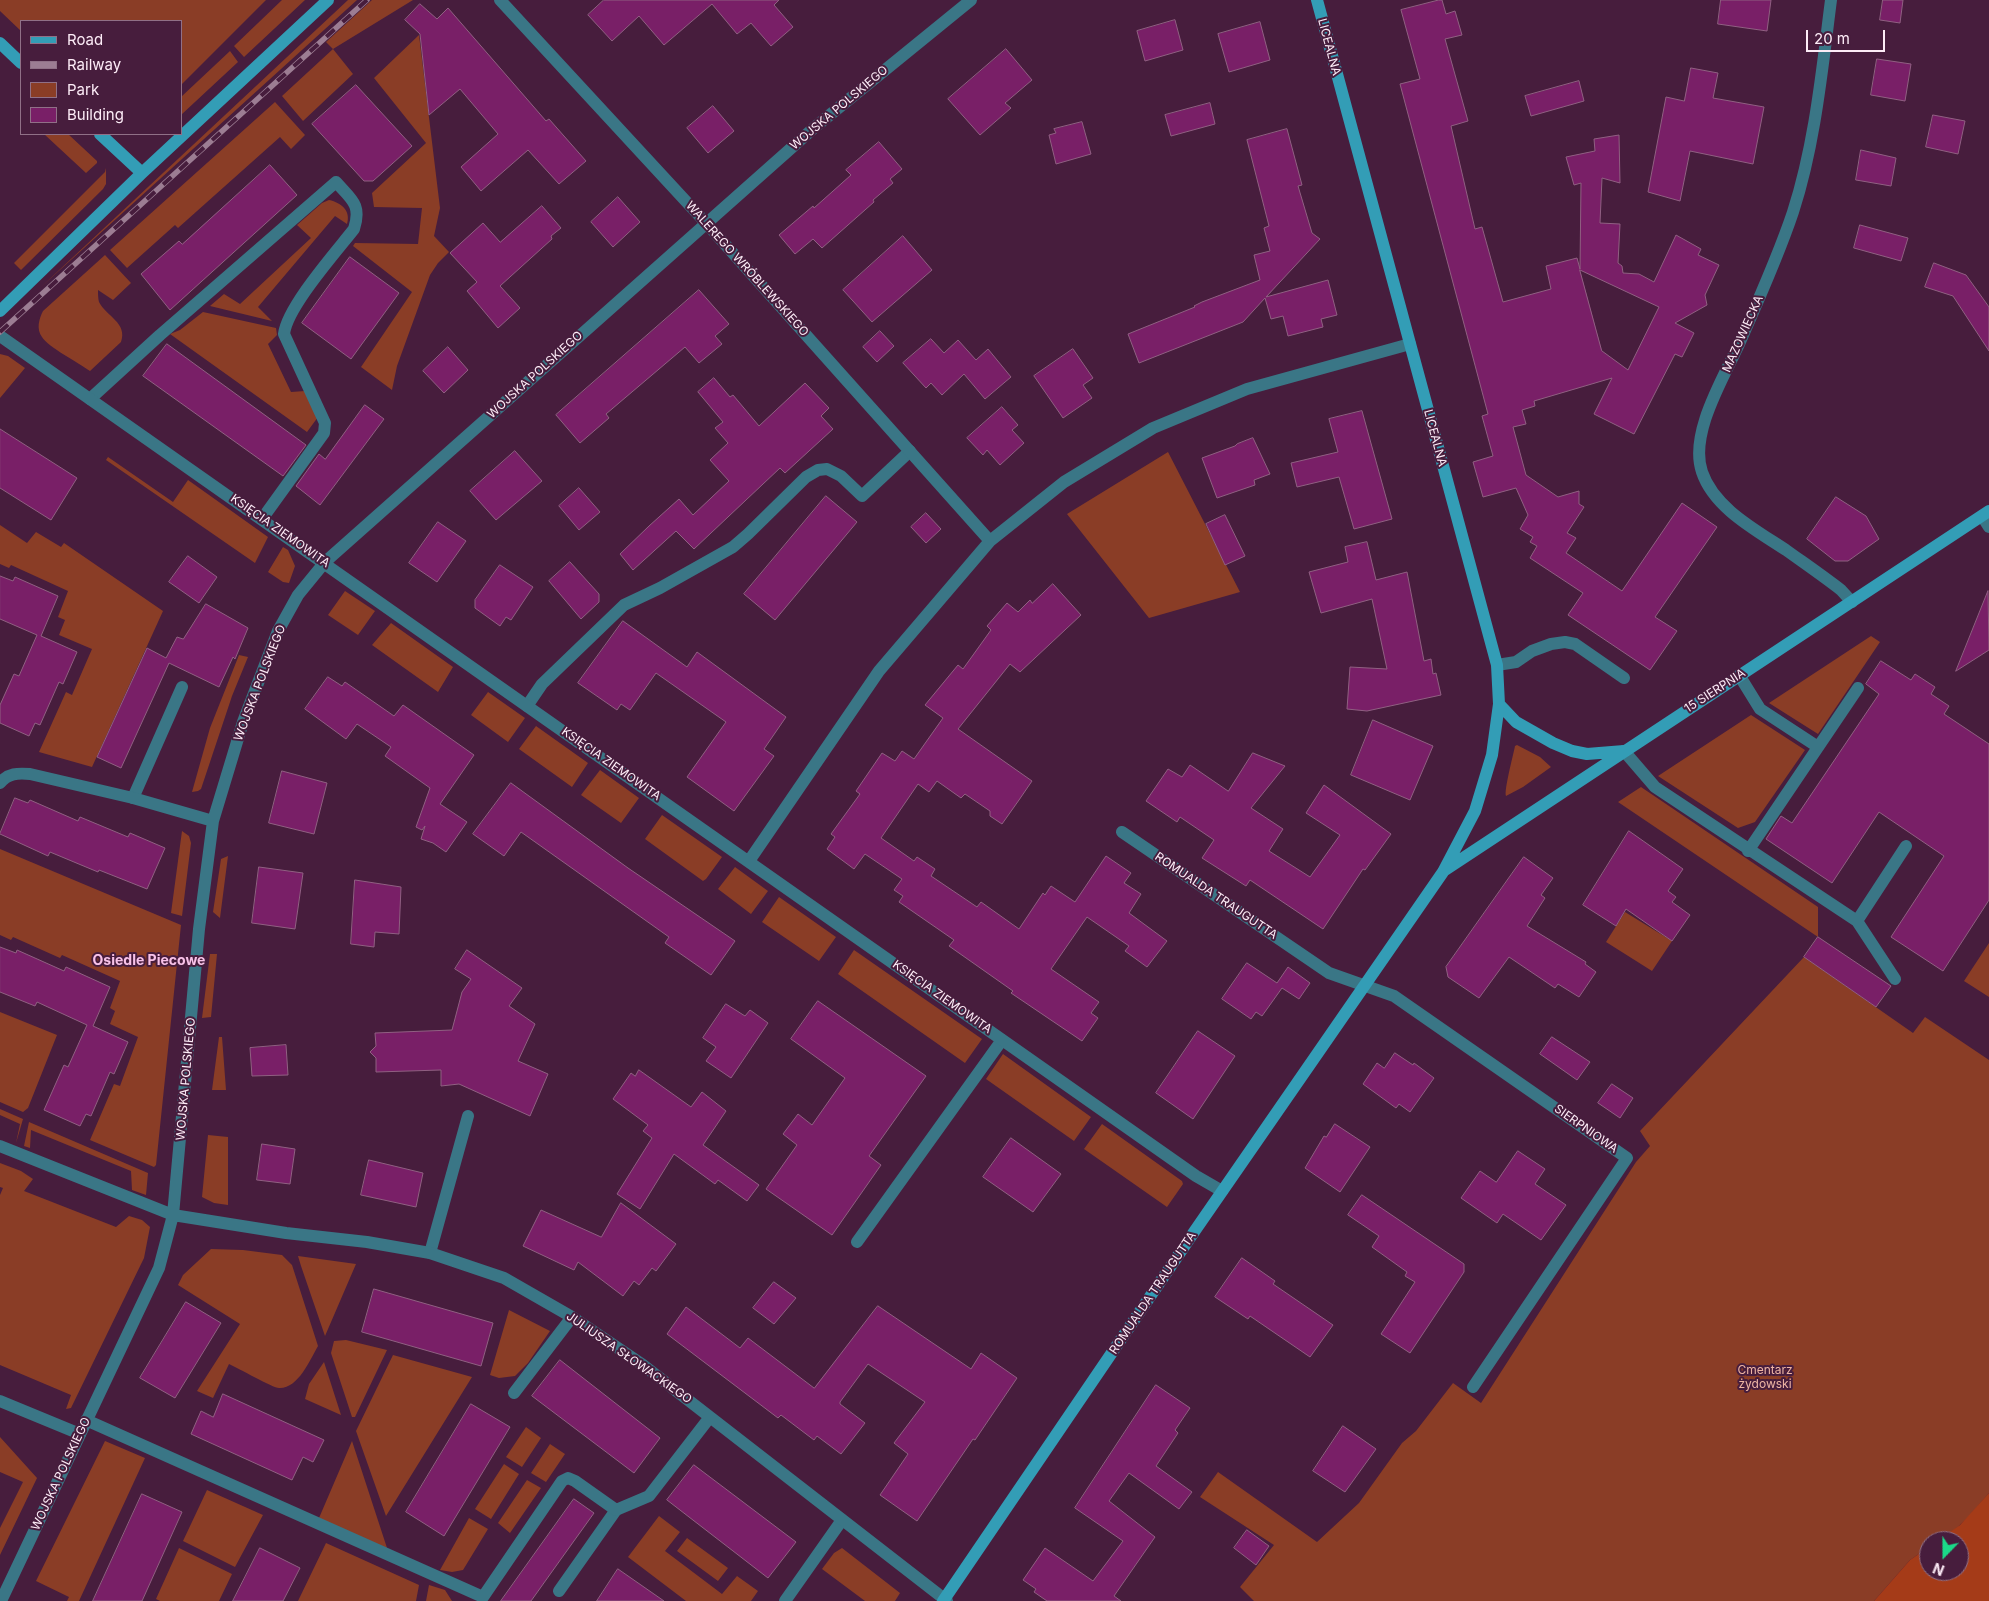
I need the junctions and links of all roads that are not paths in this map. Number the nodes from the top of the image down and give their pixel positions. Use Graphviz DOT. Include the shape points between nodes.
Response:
graph roads {
  1 [pos="328,0"];
  2 [pos="500,0"];
  3 [pos="971,0"];
  4 [pos="1316,0"];
  5 [pos="1831,0"];
  6 [pos="0,43"];
  7 [pos="20,62"];
  8 [pos="101,135"];
  9 [pos="142,173"];
  10 [pos="706,223"];
  11 [pos="0,311"];
  12 [pos="0,336"];
  13 [pos="1410,344"];
  14 [pos="90,399"];
  15 [pos="910,452"];
  16 [pos="1987,518"];
  17 [pos="262,519"];
  18 [pos="990,541"];
  19 [pos="325,562"];
  20 [pos="1852,602"];
  21 [pos="1497,665"];
  22 [pos="1740,675"];
  23 [pos="1624,678"];
  24 [pos="182,688"];
  25 [pos="1858,688"];
  26 [pos="1499,704"];
  27 [pos="527,706"];
  28 [pos="1818,747"];
  29 [pos="1624,751"];
  30 [pos="0,783"];
  31 [pos="133,798"];
  32 [pos="213,821"];
  33 [pos="1122,832"];
  34 [pos="1906,846"];
  35 [pos="1748,851"];
  36 [pos="749,861"];
  37 [pos="1443,872"];
  38 [pos="1857,921"];
  39 [pos="1895,979"];
  40 [pos="1363,986"];
  41 [pos="1002,1040"];
  42 [pos="468,1116"];
  43 [pos="0,1146"];
  44 [pos="1222,1191"];
  45 [pos="173,1215"];
  46 [pos="857,1242"];
  47 [pos="430,1253"];
  48 [pos="572,1316"];
  49 [pos="1473,1387"];
  50 [pos="514,1393"];
  51 [pos="0,1400"];
  52 [pos="710,1416"];
  53 [pos="86,1420"];
  54 [pos="80,1434"];
  55 [pos="616,1510"];
  56 [pos="842,1520"];
  57 [pos="559,1591"];
  58 [pos="481,1599"];
  59 [pos="945,1600"];
  60 [pos="1,1601"];
  61 [pos="785,1601"];
  1 -- 9 [label="street"];
  2 -- 10 [label="street, WALEREGO WRÓBLEWSKIEGO"];
  3 -- 10 [label="street, WOJSKA POLSKIEGO" via="815,127"];
  4 -- 13 [label="street, LICEALNA"];
  5 -- 20 [label="street, MAZOWIECKA" via="1812,135 1794,210 1776,261 1703,424 1698,456 1707,485 1719,500 1834,585"];
  6 -- 7 [label="street"];
  8 -- 9 [label="street"];
  9 -- 11 [label="street"];
  10 -- 15 [label="street, WALEREGO WRÓBLEWSKIEGO"];
  10 -- 19 [label="street, WOJSKA POLSKIEGO"];
  12 -- 14 [label="street, KSIĘCIA ZIEMOWITA"];
  13 -- 18 [label="street" via="1247,389 1153,428 1064,482"];
  13 -- 21 [label="street, LICEALNA"];
  14 -- 17 [label="street, KSIĘCIA ZIEMOWITA"];
  14 -- 17 [label="street" via="336,182 356,205 358,216 354,228 297,302 284,334 325,423 324,433"];
  15 -- 18 [label="street, WALEREGO WRÓBLEWSKIEGO"];
  15 -- 27 [label="street" via="862,496 827,469 806,477 733,547 624,605 542,684"];
  16 -- 20 [label="street, 15 SIERPNIA"];
  17 -- 19 [label="street, KSIĘCIA ZIEMOWITA"];
  18 -- 36 [label="street" via="879,671"];
  19 -- 27 [label="street, KSIĘCIA ZIEMOWITA"];
  19 -- 32 [label="street, WOJSKA POLSKIEGO" via="298,595 278,631 243,722"];
  20 -- 22 [label="street, 15 SIERPNIA"];
  21 -- 23 [label="street" via="1516,662 1532,651 1565,642 1575,644"];
  21 -- 26 [label="street, LICEALNA"];
  22 -- 28 [label="street" via="1760,709"];
  22 -- 29 [label="street, 15 SIERPNIA"];
  24 -- 31 [label="street"];
  25 -- 28 [label="street"];
  26 -- 29 [label="street" via="1516,722 1572,751 1587,754"];
  26 -- 37 [label="street, LICEALNA" via="1492,755 1476,811"];
  27 -- 36 [label="street, KSIĘCIA ZIEMOWITA"];
  28 -- 35 [label="street"];
  29 -- 35 [label="street" via="1655,787"];
  29 -- 37 [label="street, 15 SIERPNIA"];
  30 -- 31 [label="street" via="6,776 30,774"];
  31 -- 32 [label="street"];
  32 -- 45 [label="street, WOJSKA POLSKIEGO" via="199,929"];
  33 -- 40 [label="street, ROMUALDA TRAUGUTTA" via="1329,973"];
  34 -- 38 [label="street"];
  35 -- 38 [label="street"];
  36 -- 41 [label="street, KSIĘCIA ZIEMOWITA"];
  37 -- 40 [label="street, ROMUALDA TRAUGUTTA"];
  38 -- 39 [label="street"];
  40 -- 44 [label="street, ROMUALDA TRAUGUTTA"];
  40 -- 49 [label="street, SIERPNIOWA" via="1394,996 1627,1158"];
  41 -- 44 [label="street, KSIĘCIA ZIEMOWITA"];
  41 -- 46 [label="street"];
  42 -- 47 [label="street"];
  43 -- 45 [label="street, JULIUSZA SŁOWACKIEGO"];
  44 -- 59 [label="street, ROMUALDA TRAUGUTTA"];
  45 -- 47 [label="street, JULIUSZA SŁOWACKIEGO"];
  45 -- 53 [label="street, WOJSKA POLSKIEGO" via="160,1268"];
  47 -- 48 [label="street, JULIUSZA SŁOWACKIEGO" via="504,1278"];
  48 -- 50 [label="street"];
  48 -- 52 [label="street, JULIUSZA SŁOWACKIEGO"];
  51 -- 54 [label="street"];
  52 -- 55 [label="street" via="649,1496"];
  52 -- 56 [label="street, JULIUSZA SŁOWACKIEGO"];
  53 -- 54 [label="street, WOJSKA POLSKIEGO"];
  53 -- 58 [label="street"];
  54 -- 60 [label="street, WOJSKA POLSKIEGO"];
  55 -- 57 [label="street"];
  55 -- 58 [label="street" via="568,1478 553,1494"];
  56 -- 59 [label="street, JULIUSZA SŁOWACKIEGO"];
  56 -- 61 [label="street"];
}
